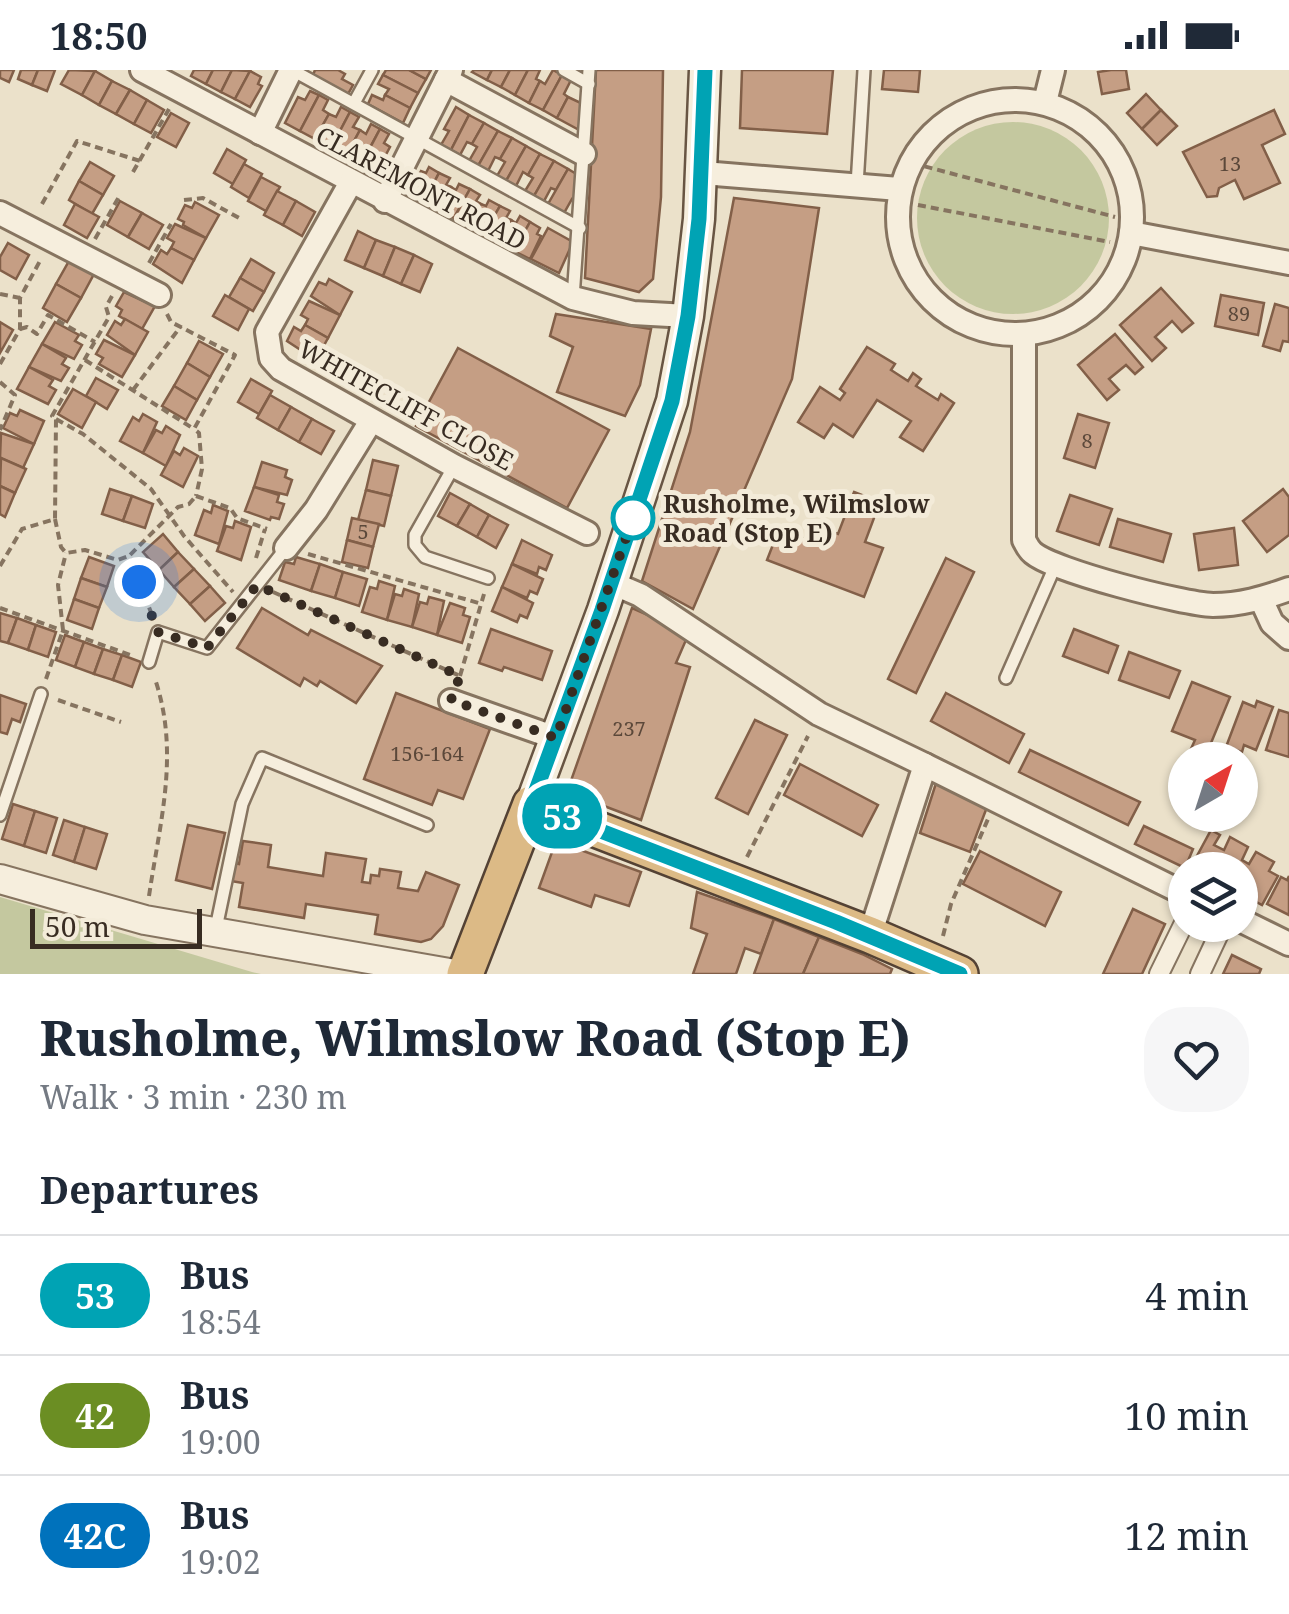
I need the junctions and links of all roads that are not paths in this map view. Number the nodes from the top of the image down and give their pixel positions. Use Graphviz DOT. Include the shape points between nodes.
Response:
graph roads {
  1 [pos="142,70"];
  2 [pos="292,70"];
  3 [pos="372,70"];
  4 [pos="564,70"];
  5 [pos="705,70"];
  6 [pos="864,70"];
  7 [pos="1053,70"];
  8 [pos="449,75"];
  9 [pos="589,77"];
  10 [pos="1045,102"];
  11 [pos="354,104"];
  12 [pos="260,133"];
  13 [pos="416,138"];
  14 [pos="584,154"];
  15 [pos="703,173"];
  16 [pos="350,182"];
  17 [pos="858,185"];
  18 [pos="898,196"];
  19 [pos="385,200"];
  20 [pos="0,213"];
  21 [pos="580,228"];
  22 [pos="1130,233"];
  23 [pos="1289,263"];
  24 [pos="159,295"];
  25 [pos="573,298"];
  26 [pos="688,316"];
  27 [pos="1024,336"];
  28 [pos="371,422"];
  29 [pos="454,466"];
  30 [pos="586,533"];
  31 [pos="289,544"];
  32 [pos="1056,564"];
  33 [pos="488,578"];
  34 [pos="612,583"];
  35 [pos="1289,589"];
  36 [pos="1261,600"];
  37 [pos="1289,638"];
  38 [pos="149,662"];
  39 [pos="1006,678"];
  40 [pos="40,694"];
  41 [pos="451,700"];
  42 [pos="556,738"];
  43 [pos="925,765"];
  44 [pos="531,804"];
  45 [pos="0,814"];
  46 [pos="427,825"];
  47 [pos="0,879"];
  48 [pos="1168,886"];
  49 [pos="1258,929"];
  50 [pos="215,933"];
  51 [pos="870,935"];
  52 [pos="1175,942"];
  53 [pos="1215,942"];
  54 [pos="1289,944"];
  55 [pos="455,974"];
  56 [pos="465,974"];
  57 [pos="960,974"];
  58 [pos="1160,974"];
  59 [pos="1200,974"];
  1 -- 12 [label="street, CLAREMONT ROAD"];
  2 -- 11 [label="lane"];
  2 -- 12 [label="street"];
  3 -- 11 [label="lane"];
  4 -- 9 [label="lane"];
  5 -- 15 [label="main road"];
  6 -- 17 [label="lane"];
  7 -- 10 [label="street"];
  8 -- 13 [label="street"];
  8 -- 14 [label="street"];
  9 -- 14 [label="lane"];
  10 -- 18 [label="street" via="975,107 945,123 912,163"];
  10 -- 22 [label="street" via="1083,120 1111,148 1124,172"];
  11 -- 13 [label="lane"];
  12 -- 16 [label="street, CLAREMONT ROAD"];
  13 -- 19 [label="street"];
  13 -- 21 [label="lane"];
  14 -- 21 [label="lane"];
  15 -- 17 [label="street"];
  15 -- 26 [label="main road"];
  16 -- 19 [label="street, CLAREMONT ROAD"];
  16 -- 28 [label="street, WHITECLIFF CLOSE" via="266,332 266,345 280,369"];
  17 -- 18 [label="street"];
  18 -- 27 [label="street" via="902,246 924,294 963,324"];
  19 -- 25 [label="street, CLAREMONT ROAD"];
  20 -- 24 [label="street"];
  21 -- 25 [label="lane"];
  22 -- 23 [label="street"];
  22 -- 27 [label="street" via="1114,278 1095,302 1050,330"];
  25 -- 26 [label="street, CLAREMONT ROAD"];
  26 -- 34 [label="main road" via="672,401"];
  27 -- 32 [label="street" via="1024,540 1030,551"];
  28 -- 29 [label="street, WHITECLIFF CLOSE"];
  28 -- 31 [label="street"];
  29 -- 30 [label="street, WHITECLIFF CLOSE"];
  29 -- 33 [label="lane" via="414,544 425,557"];
  31 -- 38 [label="lane" via="207,648 158,632"];
  32 -- 36 [label="street" via="1208,605"];
  32 -- 39 [label="lane"];
  34 -- 42 [label="main road"];
  34 -- 43 [label="street" via="820,714"];
  35 -- 36 [label="street"];
  36 -- 37 [label="street"];
  40 -- 45 [label="lane"];
  41 -- 42 [label="street"];
  42 -- 44 [label="main road"];
  43 -- 48 [label="street"];
  43 -- 51 [label="street"];
  44 -- 51 [label="highway"];
  44 -- 56 [label="highway"];
  46 -- 50 [label="lane" via="262,758 242,804"];
  47 -- 50 [label="street"];
  49 -- 54 [label="street"];
  50 -- 55 [label="street"];
  51 -- 57 [label="highway"];
  52 -- 58 [label="street"];
  53 -- 59 [label="street"];
}
